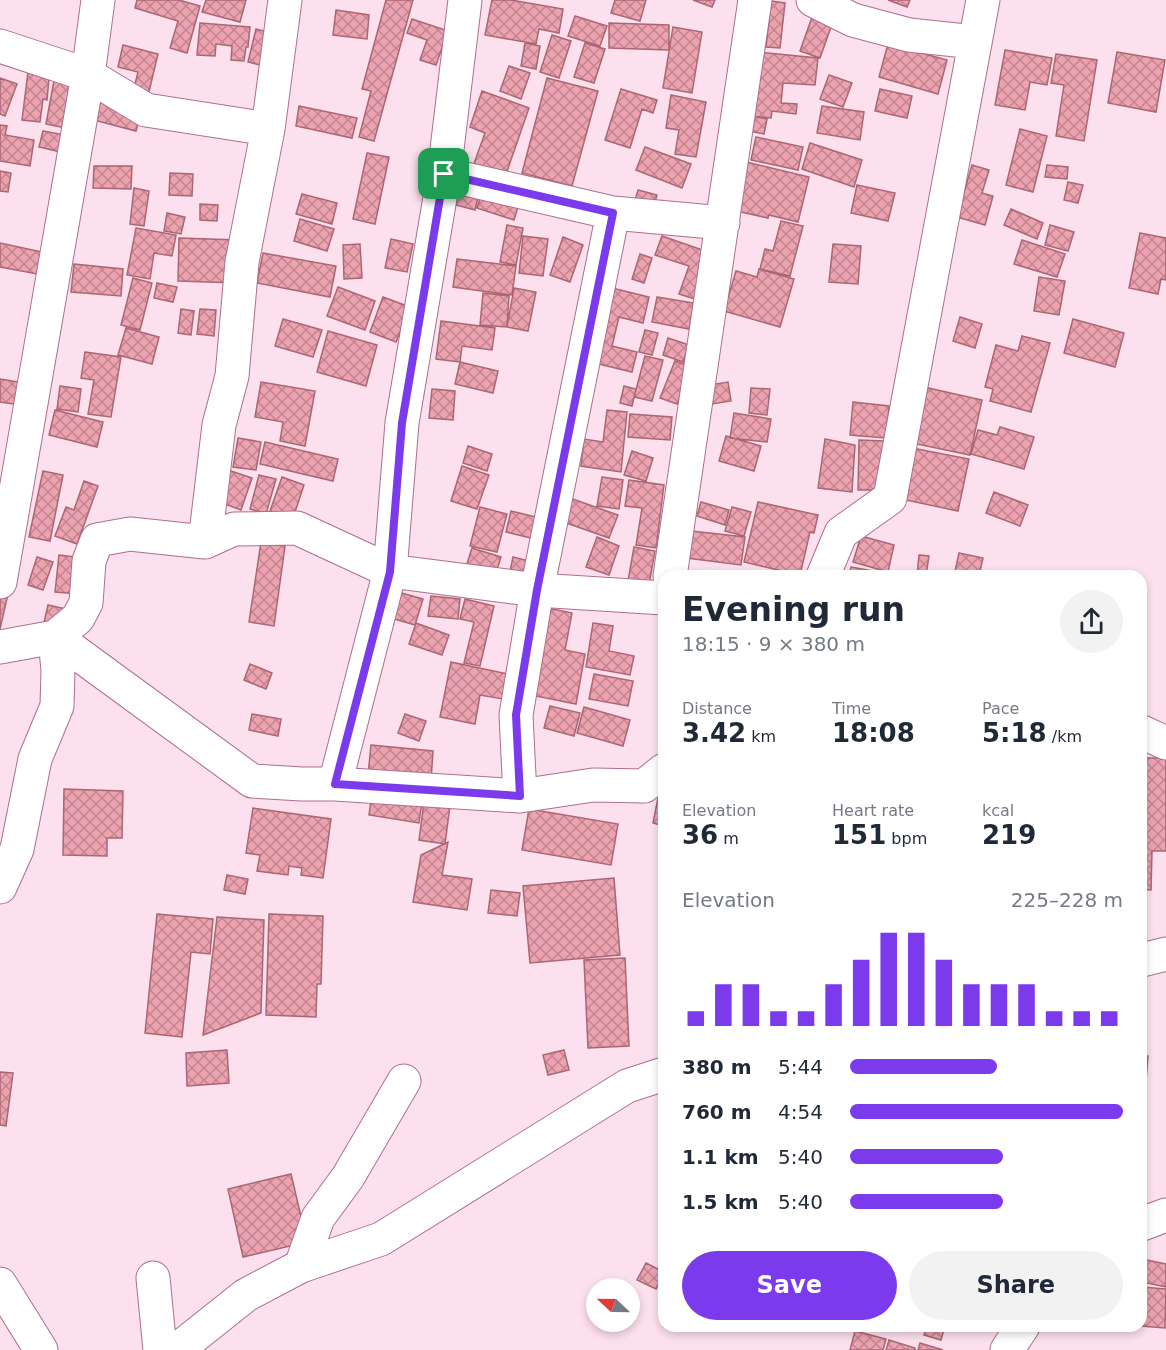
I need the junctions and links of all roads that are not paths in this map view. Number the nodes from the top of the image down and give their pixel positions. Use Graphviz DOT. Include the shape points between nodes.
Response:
graph roads {
  1 [pos="98,0"];
  2 [pos="285,0"];
  3 [pos="465,0"];
  4 [pos="755,0"];
  5 [pos="813,0"];
  6 [pos="983,0"];
  7 [pos="975,42"];
  8 [pos="0,46"];
  9 [pos="88,75"];
  10 [pos="268,129"];
  11 [pos="444,174"];
  12 [pos="613,213"];
  13 [pos="723,223"];
  14 [pos="205,542"];
  15 [pos="671,570"];
  16 [pos="826,570"];
  17 [pos="390,572"];
  18 [pos="0,582"];
  19 [pos="537,590"];
  20 [pos="658,598"];
  21 [pos="55,638"];
  22 [pos="0,647"];
  23 [pos="1147,734"];
  24 [pos="1166,743"];
  25 [pos="658,775"];
  26 [pos="335,784"];
  27 [pos="520,796"];
  28 [pos="0,887"];
  29 [pos="1166,954"];
  30 [pos="1147,959"];
  31 [pos="658,1076"];
  32 [pos="404,1081"];
  33 [pos="1166,1215"];
  34 [pos="1147,1222"];
  35 [pos="301,1266"];
  36 [pos="153,1278"];
  37 [pos="0,1284"];
  38 [pos="1019,1332"];
  39 [pos="42,1350"];
  40 [pos="160,1350"];
  41 [pos="177,1350"];
  42 [pos="1007,1350"];
  1 -- 9 [label="street"];
  2 -- 10 [label="street"];
  3 -- 11 [label="street"];
  4 -- 13 [label="street"];
  5 -- 7 [label="street" via="853,20 909,35"];
  6 -- 7 [label="street"];
  7 -- 16 [label="street" via="890,498 841,533"];
  8 -- 9 [label="street"];
  9 -- 10 [label="street" via="146,110"];
  9 -- 18 [label="street"];
  10 -- 14 [label="street" via="242,262 232,376 219,425"];
  11 -- 12 [label="street"];
  11 -- 17 [label="street" via="402,423"];
  12 -- 13 [label="street"];
  12 -- 19 [label="street"];
  13 -- 15 [label="street"];
  14 -- 17 [label="street" via="234,529 297,528"];
  14 -- 21 [label="street" via="130,534 97,540 88,561 86,603 78,618"];
  17 -- 19 [label="street"];
  17 -- 26 [label="street"];
  19 -- 20 [label="street"];
  19 -- 27 [label="street" via="516,715"];
  21 -- 22 [label="street"];
  21 -- 26 [label="street" via="252,781"];
  21 -- 28 [label="street" via="57,706 35,759 17,849"];
  23 -- 24 [label="street"];
  25 -- 27 [label="street" via="644,786 592,785"];
  26 -- 27 [label="street"];
  29 -- 30 [label="street"];
  31 -- 35 [label="street" via="627,1086 381,1239"];
  32 -- 35 [label="street" via="348,1177 318,1218"];
  33 -- 34 [label="street"];
  35 -- 41 [label="street" via="246,1295"];
  36 -- 40 [label="street"];
  37 -- 39 [label="street"];
  38 -- 42 [label="street"];
}
